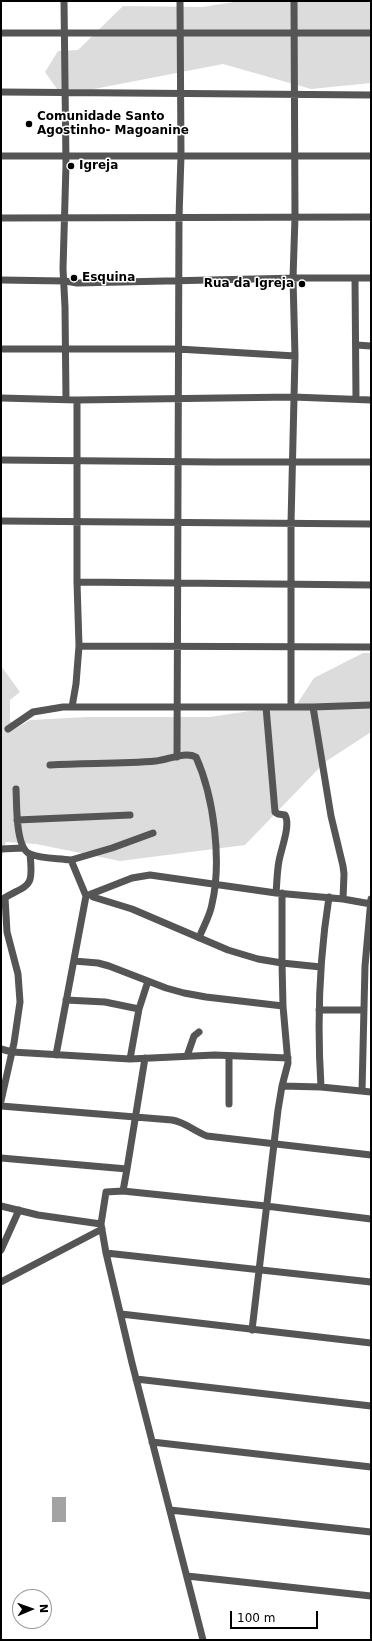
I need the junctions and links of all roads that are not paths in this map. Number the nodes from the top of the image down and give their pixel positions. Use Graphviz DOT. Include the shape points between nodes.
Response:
graph roads {
  1 [pos="64,1"];
  2 [pos="180,1"];
  3 [pos="294,1"];
  4 [pos="1,33"];
  5 [pos="65,33"];
  6 [pos="294,33"];
  7 [pos="371,33"];
  8 [pos="180,34"];
  9 [pos="1,92"];
  10 [pos="65,93"];
  11 [pos="180,93"];
  12 [pos="293,95"];
  13 [pos="371,95"];
  14 [pos="294,155"];
  15 [pos="1,156"];
  16 [pos="66,156"];
  17 [pos="181,156"];
  18 [pos="371,156"];
  19 [pos="66,217"];
  20 [pos="179,217"];
  21 [pos="295,217"];
  22 [pos="371,217"];
  23 [pos="1,218"];
  24 [pos="293,278"];
  25 [pos="355,278"];
  26 [pos="371,278"];
  27 [pos="1,280"];
  28 [pos="65,281"];
  29 [pos="180,281"];
  30 [pos="356,345"];
  31 [pos="371,346"];
  32 [pos="1,349"];
  33 [pos="65,349"];
  34 [pos="178,349"];
  35 [pos="294,356"];
  36 [pos="293,397"];
  37 [pos="1,398"];
  38 [pos="66,399"];
  39 [pos="356,399"];
  40 [pos="77,400"];
  41 [pos="178,400"];
  42 [pos="371,400"];
  43 [pos="1,460"];
  44 [pos="77,460"];
  45 [pos="178,462"];
  46 [pos="292,462"];
  47 [pos="371,462"];
  48 [pos="1,521"];
  49 [pos="77,522"];
  50 [pos="179,523"];
  51 [pos="291,523"];
  52 [pos="371,524"];
  53 [pos="77,582"];
  54 [pos="179,582"];
  55 [pos="292,585"];
  56 [pos="371,585"];
  57 [pos="79,646"];
  58 [pos="177,646"];
  59 [pos="291,646"];
  60 [pos="371,647"];
  61 [pos="371,705"];
  62 [pos="72,707"];
  63 [pos="178,707"];
  64 [pos="266,707"];
  65 [pos="291,707"];
  66 [pos="313,707"];
  67 [pos="8,729"];
  68 [pos="177,757"];
  69 [pos="50,765"];
  70 [pos="16,789"];
  71 [pos="130,815"];
  72 [pos="17,820"];
  73 [pos="153,833"];
  74 [pos="23,848"];
  75 [pos="1,849"];
  76 [pos="30,854"];
  77 [pos="71,860"];
  78 [pos="216,884"];
  79 [pos="279,893"];
  80 [pos="88,895"];
  81 [pos="329,897"];
  82 [pos="3,899"];
  83 [pos="342,899"];
  84 [pos="371,899"];
  85 [pos="371,904"];
  86 [pos="199,938"];
  87 [pos="74,961"];
  88 [pos="368,961"];
  89 [pos="282,963"];
  90 [pos="320,967"];
  91 [pos="148,981"];
  92 [pos="66,1000"];
  93 [pos="283,1006"];
  94 [pos="139,1009"];
  95 [pos="318,1010"];
  96 [pos="364,1010"];
  97 [pos="199,1032"];
  98 [pos="371,1041"];
  99 [pos="363,1043"];
  100 [pos="1,1049"];
  101 [pos="12,1052"];
  102 [pos="56,1055"];
  103 [pos="186,1056"];
  104 [pos="229,1056"];
  105 [pos="145,1058"];
  106 [pos="288,1058"];
  107 [pos="130,1059"];
  108 [pos="282,1086"];
  109 [pos="321,1087"];
  110 [pos="362,1091"];
  111 [pos="371,1092"];
  112 [pos="1,1102"];
  113 [pos="229,1104"];
  114 [pos="1,1106"];
  115 [pos="137,1116"];
  116 [pos="274,1144"];
  117 [pos="371,1155"];
  118 [pos="1,1158"];
  119 [pos="127,1169"];
  120 [pos="123,1191"];
  121 [pos="1,1206"];
  122 [pos="266,1206"];
  123 [pos="19,1210"];
  124 [pos="371,1219"];
  125 [pos="102,1227"];
  126 [pos="1,1250"];
  127 [pos="106,1252"];
  128 [pos="259,1269"];
  129 [pos="1,1282"];
  130 [pos="371,1282"];
  131 [pos="121,1314"];
  132 [pos="252,1330"];
  133 [pos="371,1343"];
  134 [pos="136,1379"];
  135 [pos="371,1406"];
  136 [pos="152,1442"];
  137 [pos="371,1467"];
  138 [pos="170,1510"];
  139 [pos="371,1532"];
  140 [pos="186,1576"];
  141 [pos="371,1596"];
  142 [pos="203,1640"];
  1 -- 5 [label="street"];
  2 -- 8 [label="street"];
  3 -- 6 [label="street"];
  4 -- 5 [label="street"];
  5 -- 8 [label="street"];
  5 -- 10 [label="street"];
  6 -- 7 [label="street"];
  6 -- 8 [label="street"];
  6 -- 12 [label="street"];
  8 -- 11 [label="street"];
  9 -- 10 [label="street"];
  10 -- 11 [label="street"];
  10 -- 16 [label="street"];
  11 -- 12 [label="street"];
  11 -- 17 [label="street"];
  12 -- 13 [label="street"];
  12 -- 14 [label="street"];
  14 -- 17 [label="street"];
  14 -- 18 [label="street"];
  14 -- 21 [label="street"];
  15 -- 16 [label="street"];
  16 -- 17 [label="street"];
  16 -- 19 [label="street"];
  17 -- 20 [label="street"];
  19 -- 20 [label="street"];
  19 -- 23 [label="street"];
  19 -- 28 [label="street" via="63,269"];
  20 -- 21 [label="street"];
  20 -- 29 [label="street"];
  21 -- 22 [label="street"];
  21 -- 24 [label="street"];
  24 -- 25 [label="street"];
  24 -- 29 [label="street"];
  24 -- 35 [label="street"];
  25 -- 26 [label="street"];
  25 -- 30 [label="street"];
  27 -- 28 [label="street"];
  28 -- 29 [label="street"];
  28 -- 33 [label="street"];
  29 -- 34 [label="street"];
  30 -- 31 [label="street"];
  30 -- 39 [label="street"];
  32 -- 33 [label="street"];
  33 -- 34 [label="street"];
  33 -- 38 [label="street"];
  34 -- 35 [label="street"];
  34 -- 41 [label="street"];
  35 -- 36 [label="street"];
  36 -- 39 [label="street"];
  36 -- 41 [label="street"];
  36 -- 46 [label="street"];
  37 -- 38 [label="street"];
  38 -- 40 [label="street"];
  39 -- 42 [label="street"];
  40 -- 41 [label="street"];
  40 -- 44 [label="street"];
  41 -- 45 [label="street"];
  43 -- 44 [label="street"];
  44 -- 45 [label="street"];
  44 -- 49 [label="street"];
  45 -- 46 [label="street"];
  45 -- 50 [label="street"];
  46 -- 47 [label="street"];
  46 -- 51 [label="street"];
  48 -- 49 [label="street"];
  49 -- 50 [label="street"];
  49 -- 53 [label="street"];
  50 -- 51 [label="street"];
  50 -- 54 [label="street"];
  51 -- 52 [label="street"];
  51 -- 55 [label="street"];
  53 -- 54 [label="street"];
  53 -- 57 [label="street"];
  54 -- 55 [label="street"];
  54 -- 58 [label="street"];
  55 -- 56 [label="street"];
  55 -- 59 [label="street"];
  57 -- 58 [label="street"];
  57 -- 62 [label="street"];
  58 -- 59 [label="street"];
  58 -- 63 [label="street"];
  59 -- 60 [label="street"];
  59 -- 65 [label="street"];
  61 -- 66 [label="street"];
  62 -- 63 [label="street"];
  62 -- 67 [label="street" via="33,712"];
  63 -- 64 [label="street"];
  63 -- 68 [label="street"];
  64 -- 65 [label="street"];
  64 -- 79 [label="street" via="276,812 285,815 287,819 278,865"];
  65 -- 66 [label="street"];
  66 -- 83 [label="street" via="331,816 343,866"];
  68 -- 69 [label="street" via="138,762"];
  68 -- 78 [label="street" via="194,755 200,768 210,807 217,852"];
  70 -- 72 [label="street"];
  71 -- 72 [label="street"];
  72 -- 74 [label="street"];
  73 -- 77 [label="street"];
  74 -- 75 [label="street"];
  74 -- 76 [label="street"];
  76 -- 77 [label="street"];
  76 -- 82 [label="street" via="30,883"];
  77 -- 80 [label="street"];
  78 -- 79 [label="street"];
  78 -- 80 [label="street" via="144,875 110,885"];
  78 -- 86 [label="street" via="212,906"];
  79 -- 81 [label="street"];
  79 -- 89 [label="street"];
  80 -- 86 [label="street" via="132,909"];
  80 -- 87 [label="street"];
  81 -- 83 [label="street"];
  81 -- 90 [label="street"];
  82 -- 101 [label="street" via="7,932 20,987"];
  83 -- 85 [label="street"];
  84 -- 85 [label="street"];
  85 -- 88 [label="street"];
  86 -- 89 [label="street" via="241,954"];
  87 -- 91 [label="street" via="98,963"];
  87 -- 92 [label="street"];
  88 -- 96 [label="street"];
  89 -- 90 [label="street"];
  89 -- 93 [label="street"];
  90 -- 95 [label="street"];
  91 -- 93 [label="street" via="184,993"];
  91 -- 94 [label="street"];
  92 -- 94 [label="street" via="105,1002"];
  92 -- 102 [label="street"];
  93 -- 106 [label="street"];
  94 -- 107 [label="street"];
  95 -- 96 [label="street"];
  95 -- 109 [label="street"];
  96 -- 99 [label="street"];
  97 -- 103 [label="street" via="194,1036"];
  98 -- 99 [label="street"];
  99 -- 110 [label="street"];
  100 -- 101 [label="street"];
  101 -- 102 [label="street"];
  101 -- 112 [label="street"];
  102 -- 107 [label="street"];
  103 -- 104 [label="street"];
  103 -- 105 [label="street"];
  104 -- 106 [label="street"];
  104 -- 113 [label="street"];
  105 -- 107 [label="street"];
  105 -- 115 [label="street"];
  106 -- 108 [label="street"];
  108 -- 109 [label="street"];
  108 -- 116 [label="street"];
  109 -- 110 [label="street"];
  110 -- 111 [label="street"];
  114 -- 115 [label="street"];
  115 -- 116 [label="street" via="178,1120 207,1136"];
  115 -- 119 [label="street"];
  116 -- 117 [label="street"];
  116 -- 122 [label="street"];
  118 -- 119 [label="street"];
  119 -- 120 [label="street"];
  120 -- 122 [label="street"];
  120 -- 125 [label="street" via="106,1192"];
  121 -- 123 [label="street"];
  122 -- 124 [label="street"];
  122 -- 128 [label="street"];
  123 -- 125 [label="street"];
  123 -- 126 [label="street"];
  125 -- 127 [label="street"];
  125 -- 129 [label="street"];
  127 -- 128 [label="street"];
  127 -- 131 [label="street"];
  128 -- 130 [label="street"];
  128 -- 132 [label="street"];
  131 -- 132 [label="street"];
  131 -- 134 [label="street"];
  132 -- 133 [label="street"];
  134 -- 135 [label="street"];
  134 -- 136 [label="street"];
  136 -- 137 [label="street"];
  136 -- 138 [label="street"];
  138 -- 139 [label="street"];
  138 -- 140 [label="street"];
  140 -- 141 [label="street"];
  140 -- 142 [label="street"];
}
